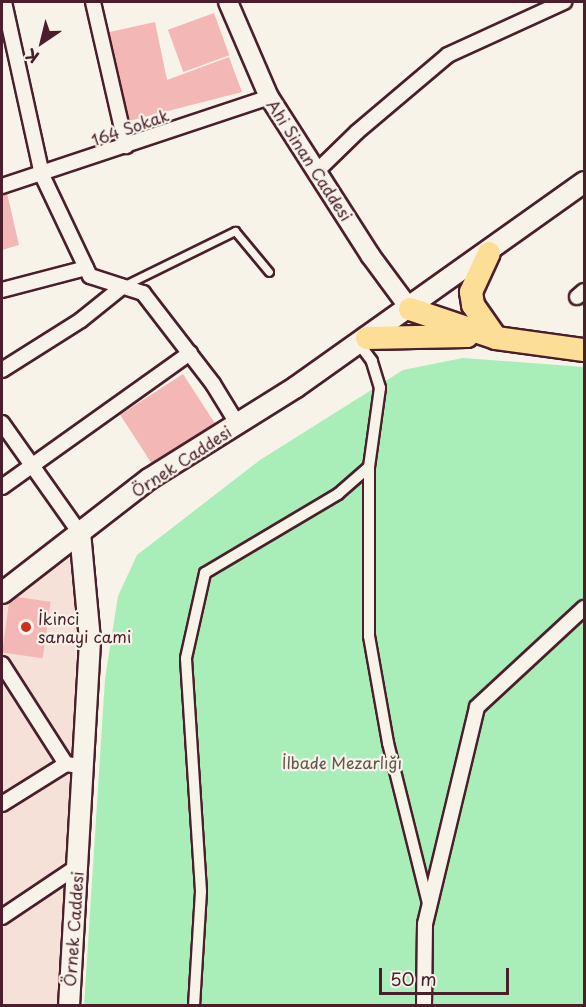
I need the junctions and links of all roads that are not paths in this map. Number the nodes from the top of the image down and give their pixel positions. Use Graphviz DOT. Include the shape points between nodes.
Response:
graph roads {
  1 [pos="93,2"];
  2 [pos="228,2"];
  3 [pos="564,2"];
  4 [pos="4,5"];
  5 [pos="268,97"];
  6 [pos="126,146"];
  7 [pos="316,172"];
  8 [pos="42,175"];
  9 [pos="585,182"];
  10 [pos="2,186"];
  11 [pos="489,253"];
  12 [pos="86,268"];
  13 [pos="269,272"];
  14 [pos="122,287"];
  15 [pos="2,290"];
  16 [pos="410,309"];
  17 [pos="496,338"];
  18 [pos="363,341"];
  19 [pos="585,350"];
  20 [pos="190,353"];
  21 [pos="2,370"];
  22 [pos="2,423"];
  23 [pos="238,425"];
  24 [pos="33,466"];
  25 [pos="369,467"];
  26 [pos="2,487"];
  27 [pos="80,532"];
  28 [pos="2,593"];
  29 [pos="585,608"];
  30 [pos="2,664"];
  31 [pos="74,765"];
  32 [pos="2,804"];
  33 [pos="78,866"];
  34 [pos="429,908"];
  35 [pos="2,917"];
  36 [pos="69,1005"];
  37 [pos="194,1005"];
  38 [pos="424,1005"];
  1 -- 6 [label="street"];
  2 -- 5 [label="street, Ahi Sinan Caddesi"];
  3 -- 7 [label="street" via="448,55"];
  4 -- 8 [label="street"];
  5 -- 6 [label="street, 164 Sokak"];
  5 -- 7 [label="street, Ahi Sinan Caddesi"];
  6 -- 8 [label="street, 164 Sokak"];
  7 -- 16 [label="street, Ahi Sinan Caddesi"];
  8 -- 10 [label="street, 164 Sokak"];
  8 -- 12 [label="street"];
  9 -- 11 [label="main road, Örnek Caddesi"];
  11 -- 16 [label="main road, Örnek Caddesi"];
  11 -- 17 [label="main road" via="471,292 473,305"];
  12 -- 14 [label="street" via="90,276"];
  12 -- 15 [label="street"];
  13 -- 14 [label="lane" via="235,231"];
  14 -- 20 [label="street" via="143,293"];
  14 -- 21 [label="street" via="81,320"];
  16 -- 17 [label="main road"];
  16 -- 18 [label="main road, Örnek Caddesi"];
  17 -- 18 [label="main road" via="424,334"];
  17 -- 19 [label="main road"];
  18 -- 23 [label="main road, Örnek Caddesi"];
  18 -- 25 [label="street" via="380,388"];
  20 -- 23 [label="street"];
  20 -- 24 [label="street"];
  22 -- 24 [label="street"];
  23 -- 27 [label="main road, Örnek Caddesi" via="149,479"];
  24 -- 26 [label="street"];
  24 -- 27 [label="street"];
  25 -- 34 [label="street" via="369,636 388,743"];
  25 -- 37 [label="street" via="338,494 204,573 186,658 201,891"];
  27 -- 28 [label="main road"];
  27 -- 31 [label="main road, Örnek Caddesi" via="90,640"];
  29 -- 34 [label="street" via="477,707"];
  30 -- 31 [label="street"];
  31 -- 32 [label="street"];
  31 -- 33 [label="main road, Örnek Caddesi"];
  33 -- 35 [label="street"];
  33 -- 36 [label="main road, Örnek Caddesi"];
  34 -- 38 [label="street" via="425,924"];
}
